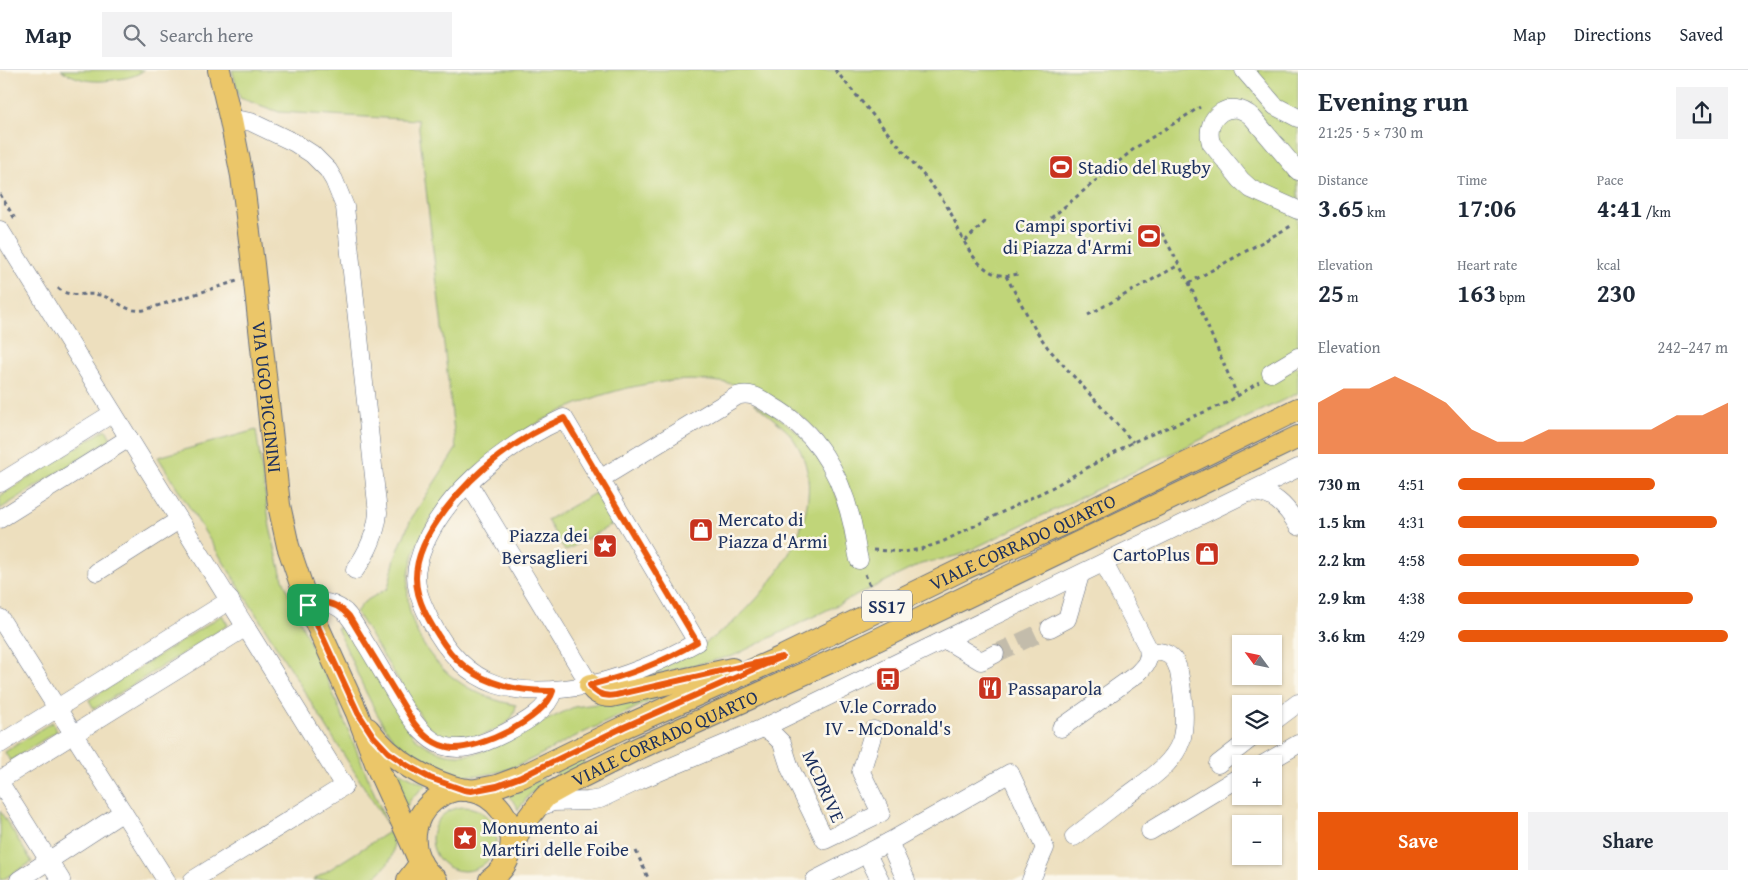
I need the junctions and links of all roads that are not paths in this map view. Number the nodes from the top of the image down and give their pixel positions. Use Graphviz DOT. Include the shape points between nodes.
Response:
graph roads {
  1 [pos="219,70"];
  2 [pos="1244,70"];
  3 [pos="1298,118"];
  4 [pos="232,121"];
  5 [pos="1298,171"];
  6 [pos="1296,217"];
  7 [pos="0,230"];
  8 [pos="5,248"];
  9 [pos="1298,357"];
  10 [pos="1271,373"];
  11 [pos="1298,409"];
  12 [pos="113,413"];
  13 [pos="1298,437"];
  14 [pos="129,438"];
  15 [pos="1298,468"];
  16 [pos="600,479"];
  17 [pos="0,483"];
  18 [pos="469,484"];
  19 [pos="1246,493"];
  20 [pos="1288,510"];
  21 [pos="0,519"];
  22 [pos="179,520"];
  23 [pos="1298,526"];
  24 [pos="858,554"];
  25 [pos="1104,563"];
  26 [pos="355,570"];
  27 [pos="97,572"];
  28 [pos="1080,575"];
  29 [pos="230,600"];
  30 [pos="308,605"];
  31 [pos="0,618"];
  32 [pos="246,627"];
  33 [pos="1050,628"];
  34 [pos="946,640"];
  35 [pos="1149,652"];
  36 [pos="995,654"];
  37 [pos="782,657"];
  38 [pos="590,685"];
  39 [pos="553,691"];
  40 [pos="1298,702"];
  41 [pos="57,708"];
  42 [pos="358,713"];
  43 [pos="1282,715"];
  44 [pos="763,728"];
  45 [pos="1061,728"];
  46 [pos="874,730"];
  47 [pos="74,734"];
  48 [pos="0,744"];
  49 [pos="1298,744"];
  50 [pos="1242,745"];
  51 [pos="1279,755"];
  52 [pos="1218,764"];
  53 [pos="0,781"];
  54 [pos="1232,781"];
  55 [pos="467,791"];
  56 [pos="123,812"];
  57 [pos="527,818"];
  58 [pos="1150,831"];
  59 [pos="1074,837"];
  60 [pos="889,842"];
  61 [pos="510,852"];
  62 [pos="867,854"];
  63 [pos="49,861"];
  64 [pos="416,867"];
  65 [pos="19,880"];
  66 [pos="61,880"];
  67 [pos="166,880"];
  68 [pos="192,880"];
  69 [pos="436,880"];
  70 [pos="490,880"];
  71 [pos="815,880"];
  72 [pos="880,880"];
  73 [pos="906,880"];
  74 [pos="1031,880"];
  1 -- 4 [label="main road, VIA UGO PICCININI"];
  2 -- 3 [label="street" via="1275,106"];
  4 -- 26 [label="street" via="251,122 312,154 328,170 345,207 378,513 372,542"];
  4 -- 30 [label="main road, VIA UGO PICCININI" via="255,276 280,504 288,546"];
  5 -- 6 [label="street" via="1248,113 1235,108 1226,110 1211,123 1211,143 1240,180"];
  7 -- 8 [label="street"];
  8 -- 12 [label="street"];
  9 -- 10 [label="street"];
  11 -- 37 [label="main road, VIALE CORRADO QUARTO / SS17"];
  12 -- 14 [label="street"];
  12 -- 17 [label="street"];
  13 -- 57 [label="main road, VIALE CORRADO QUARTO / SS17" via="852,652 595,770 546,796"];
  14 -- 21 [label="street"];
  14 -- 22 [label="street"];
  15 -- 19 [label="street, VIALE CORRADO QUARTO"];
  15 -- 20 [label="street" via="1286,491"];
  16 -- 18 [label="street" via="564,418 497,457"];
  16 -- 24 [label="street" via="737,396 748,394 795,421 819,447 848,509"];
  16 -- 38 [label="street" via="697,642 662,661"];
  18 -- 38 [label="street"];
  18 -- 39 [label="street" via="439,517 422,551 416,576 421,601 447,648 471,672 503,686 536,692"];
  19 -- 20 [label="street" via="1267,495"];
  19 -- 25 [label="street, VIALE CORRADO QUARTO"];
  20 -- 23 [label="street"];
  22 -- 27 [label="street"];
  22 -- 29 [label="street"];
  25 -- 28 [label="street, VIALE CORRADO QUARTO"];
  25 -- 35 [label="street"];
  28 -- 33 [label="street" via="1066,619"];
  28 -- 34 [label="street, VIALE CORRADO QUARTO"];
  29 -- 32 [label="street"];
  29 -- 41 [label="street"];
  30 -- 39 [label="street" via="327,602 345,612 414,723 430,740 444,746 476,746 496,737 542,708"];
  30 -- 42 [label="main road, VIA UGO PICCININI"];
  31 -- 41 [label="street"];
  32 -- 47 [label="street"];
  32 -- 68 [label="street" via="344,786"];
  34 -- 36 [label="street" via="981,661"];
  34 -- 44 [label="street, VIALE CORRADO QUARTO"];
  35 -- 45 [label="street" via="1145,665 1137,674"];
  35 -- 59 [label="street" via="1166,652 1176,662 1184,720 1179,745 1162,769"];
  37 -- 38 [label="main road" via="611,696 599,694"];
  37 -- 55 [label="main road, VIALE CORRADO QUARTO / SS17" via="521,777 497,786"];
  38 -- 39 [label="street"];
  40 -- 43 [label="street"];
  41 -- 47 [label="street"];
  41 -- 48 [label="street"];
  42 -- 55 [label="main road, VIA UGO PICCININI" via="373,736 398,759 430,778"];
  42 -- 64 [label="main road, VIA UGO PICCININI"];
  44 -- 46 [label="street, MCDRIVE" via="782,743 790,768 825,840 881,813 861,772"];
  44 -- 57 [label="street, VIALE CORRADO QUARTO" via="600,798 546,803"];
  47 -- 53 [label="street"];
  47 -- 56 [label="street"];
  49 -- 51 [label="street"];
  50 -- 52 [label="street"];
  53 -- 63 [label="street"];
  54 -- 58 [label="street"];
  55 -- 61 [label="main road, VIA UGO PICCININI" via="488,797 502,810 511,827"];
  55 -- 64 [label="main road, VIALE CORRADO QUARTO" via="444,794 423,812 416,830"];
  56 -- 63 [label="street"];
  56 -- 67 [label="street"];
  57 -- 61 [label="main road, VIALE CORRADO QUARTO / SS17"];
  60 -- 62 [label="street"];
  60 -- 73 [label="street"];
  60 -- 74 [label="street" via="1010,773 1045,848"];
  61 -- 70 [label="main road, VIALE CORRADO QUARTO" via="503,868"];
  62 -- 71 [label="street"];
  62 -- 72 [label="street"];
  63 -- 65 [label="street"];
  63 -- 66 [label="street"];
  64 -- 69 [label="main road, VIA UGO PICCININI"];
}
